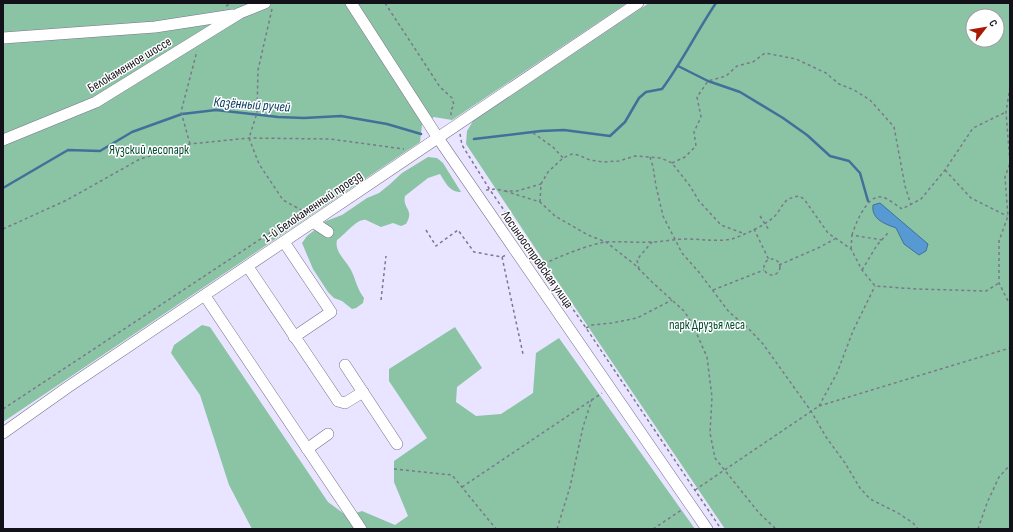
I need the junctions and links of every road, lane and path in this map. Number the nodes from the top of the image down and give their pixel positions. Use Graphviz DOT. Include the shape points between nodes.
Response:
graph roads {
  1 [pos="265,3"];
  2 [pos="274,3"];
  3 [pos="351,3"];
  4 [pos="385,3"];
  5 [pos="638,3"];
  6 [pos="240,13"];
  7 [pos="3,38"];
  8 [pos="198,48"];
  9 [pos="1010,87"];
  10 [pos="1006,112"];
  11 [pos="452,120"];
  12 [pos="460,132"];
  13 [pos="533,133"];
  14 [pos="249,138"];
  15 [pos="438,138"];
  16 [pos="3,140"];
  17 [pos="190,144"];
  18 [pos="418,151"];
  19 [pos="650,157"];
  20 [pos="563,158"];
  21 [pos="672,163"];
  22 [pos="945,170"];
  23 [pos="541,184"];
  24 [pos="363,188"];
  25 [pos="490,190"];
  26 [pos="505,191"];
  27 [pos="540,202"];
  28 [pos="911,205"];
  29 [pos="303,211"];
  30 [pos="760,216"];
  31 [pos="1008,216"];
  32 [pos="313,222"];
  33 [pos="765,223"];
  34 [pos="3,229"];
  35 [pos="754,229"];
  36 [pos="426,230"];
  37 [pos="769,230"];
  38 [pos="328,232"];
  39 [pos="888,233"];
  40 [pos="745,234"];
  41 [pos="852,235"];
  42 [pos="674,239"];
  43 [pos="835,239"];
  44 [pos="882,240"];
  45 [pos="284,242"];
  46 [pos="606,242"];
  47 [pos="652,242"];
  48 [pos="851,249"];
  49 [pos="386,256"];
  50 [pos="769,260"];
  51 [pos="779,264"];
  52 [pos="542,265"];
  53 [pos="248,267"];
  54 [pos="640,270"];
  55 [pos="764,270"];
  56 [pos="862,270"];
  57 [pos="531,273"];
  58 [pos="999,283"];
  59 [pos="875,286"];
  60 [pos="714,290"];
  61 [pos="205,296"];
  62 [pos="381,300"];
  63 [pos="672,300"];
  64 [pos="1010,305"];
  65 [pos="586,328"];
  66 [pos="294,337"];
  67 [pos="1010,348"];
  68 [pos="523,354"];
  69 [pos="345,365"];
  70 [pos="363,392"];
  71 [pos="819,406"];
  72 [pos="3,409"];
  73 [pos="810,411"];
  74 [pos="3,433"];
  75 [pos="328,434"];
  76 [pos="397,444"];
  77 [pos="307,449"];
  78 [pos="1010,465"];
  79 [pos="394,469"];
  80 [pos="724,470"];
  81 [pos="462,487"];
  82 [pos="697,488"];
  83 [pos="682,510"];
  84 [pos="361,529"];
  85 [pos="496,529"];
  86 [pos="556,529"];
  87 [pos="653,529"];
  88 [pos="707,529"];
  89 [pos="721,529"];
  90 [pos="776,529"];
  91 [pos="918,529"];
  92 [pos="978,529"];
  1 -- 6 [label="street, Белокаменное шоссе"];
  2 -- 14 [label="path" via="258,70 257,116"];
  3 -- 15 [label="street, Лосиноостровская улица"];
  4 -- 11 [label="path" via="440,87 452,98"];
  5 -- 15 [label="street, 1-й Белокаменный проезд"];
  6 -- 7 [label="street" via="155,28"];
  6 -- 16 [label="street, Белокаменное шоссе" via="96,102"];
  8 -- 17 [label="path" via="181,112"];
  9 -- 10 [label="path"];
  10 -- 22 [label="path" via="973,128"];
  10 -- 31 [label="path" via="1010,163 1005,178"];
  12 -- 25 [label="path" via="462,145"];
  13 -- 20 [label="path" via="553,147"];
  14 -- 17 [label="path"];
  14 -- 18 [label="path" via="330,139"];
  14 -- 29 [label="path" via="259,164 283,200"];
  15 -- 18 [label="street, 1-й Белокаменный проезд"];
  15 -- 57 [label="street, Лосиноостровская улица"];
  17 -- 34 [label="path" via="140,158 67,200"];
  18 -- 24 [label="street, 1-й Белокаменный проезд"];
  19 -- 20 [label="path" via="634,156 619,162 590,160 572,154"];
  19 -- 21 [label="path"];
  19 -- 42 [label="path" via="663,216"];
  20 -- 23 [label="path" via="548,172"];
  21 -- 28 [label="path" via="685,157 696,146 694,132 701,117 697,97 708,81 726,76 737,66 753,62 765,53 796,59 826,73 839,84 870,100 894,127"];
  21 -- 40 [label="path" via="720,225"];
  22 -- 28 [label="path" via="921,199"];
  22 -- 31 [label="path" via="971,198"];
  23 -- 26 [label="path" via="517,191"];
  23 -- 27 [label="path"];
  24 -- 29 [label="path" via="343,186"];
  24 -- 32 [label="street, 1-й Белокаменный проезд"];
  25 -- 26 [label="path"];
  25 -- 52 [label="path"];
  26 -- 27 [label="path"];
  27 -- 46 [label="path" via="555,216"];
  28 -- 41 [label="path" via="902,209 883,197 877,197 862,211"];
  29 -- 72 [label="path"];
  30 -- 33 [label="path"];
  31 -- 58 [label="path" via="999,241"];
  32 -- 38 [label="street"];
  32 -- 45 [label="street, 1-й Белокаменный проезд"];
  33 -- 35 [label="path"];
  33 -- 37 [label="path"];
  33 -- 43 [label="path" via="790,197 799,196"];
  35 -- 40 [label="path"];
  35 -- 50 [label="path"];
  36 -- 68 [label="path" via="436,246 458,230 474,252 502,258"];
  39 -- 44 [label="path"];
  40 -- 42 [label="path" via="717,241"];
  41 -- 44 [label="path"];
  41 -- 48 [label="path"];
  42 -- 47 [label="path"];
  42 -- 60 [label="path" via="682,254"];
  43 -- 48 [label="path"];
  43 -- 51 [label="path"];
  44 -- 56 [label="path"];
  45 -- 53 [label="street, 1-й Белокаменный проезд"];
  45 -- 66 [label="street" via="331,312"];
  46 -- 47 [label="path"];
  46 -- 52 [label="path" via="574,251"];
  46 -- 54 [label="path"];
  47 -- 54 [label="path" via="637,260"];
  48 -- 56 [label="path"];
  49 -- 62 [label="path"];
  50 -- 51 [label="path" via="775,260"];
  50 -- 55 [label="path" via="764,264"];
  51 -- 55 [label="path" via="779,270 774,275"];
  52 -- 57 [label="path"];
  52 -- 65 [label="path"];
  53 -- 61 [label="street, 1-й Белокаменный проезд"];
  53 -- 66 [label="street"];
  54 -- 63 [label="path"];
  55 -- 60 [label="path"];
  56 -- 59 [label="path"];
  57 -- 88 [label="street, Лосиноостровская улица"];
  58 -- 59 [label="path" via="986,291"];
  58 -- 64 [label="path"];
  59 -- 71 [label="path" via="837,373"];
  60 -- 73 [label="path" via="729,312 763,344"];
  61 -- 74 [label="street, 1-й Белокаменный проезд"];
  61 -- 77 [label="street"];
  63 -- 65 [label="path" via="637,318"];
  63 -- 80 [label="path" via="684,310 692,323 707,357 712,397 710,433 715,458"];
  65 -- 89 [label="path"];
  66 -- 70 [label="street" via="338,401 346,403"];
  67 -- 71 [label="path"];
  69 -- 70 [label="street"];
  70 -- 76 [label="street"];
  71 -- 73 [label="path"];
  73 -- 80 [label="path"];
  73 -- 91 [label="path" via="860,488 870,499 898,513"];
  75 -- 77 [label="street"];
  77 -- 84 [label="street"];
  78 -- 92 [label="path" via="999,477"];
  79 -- 81 [label="path" via="452,475"];
  80 -- 82 [label="path"];
  80 -- 90 [label="path" via="759,513"];
  81 -- 85 [label="path"];
  81 -- 86 [label="path" via="592,399 570,487"];
  83 -- 87 [label="path"];
}
